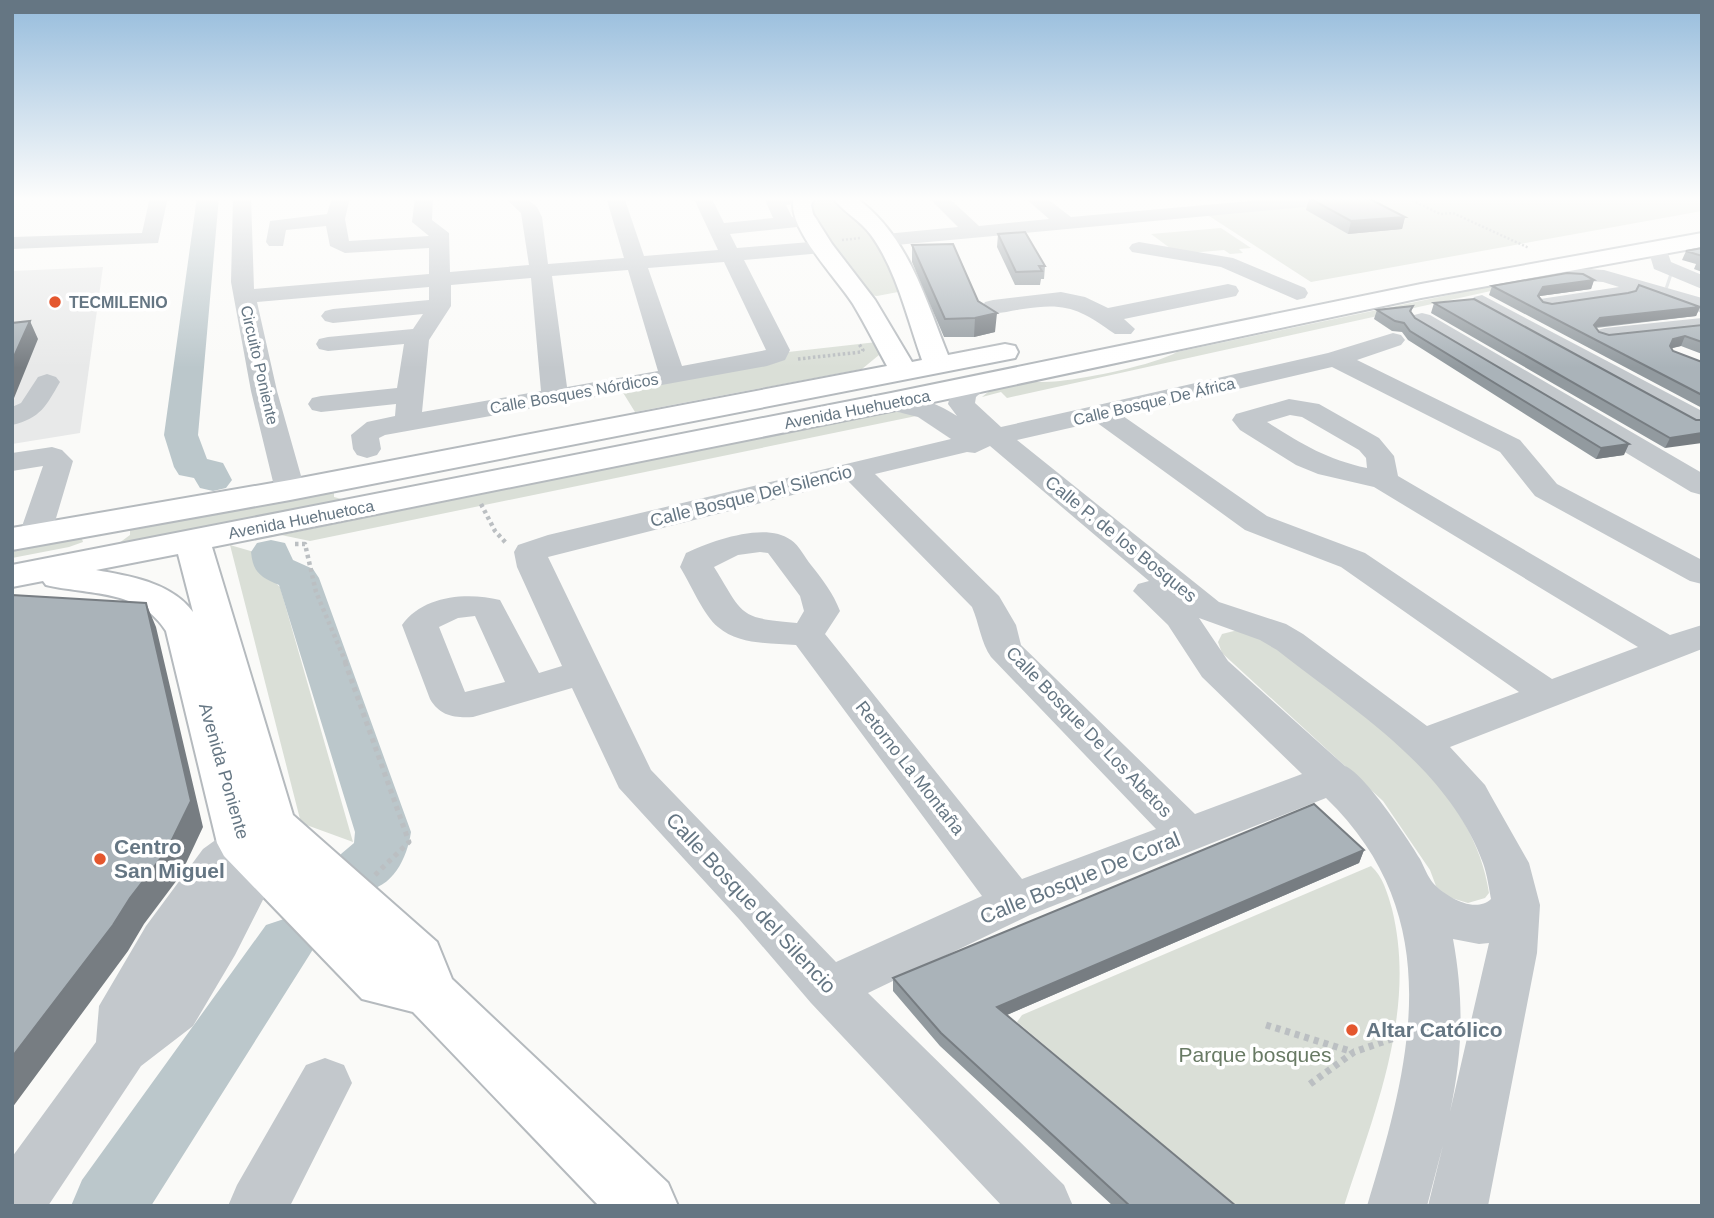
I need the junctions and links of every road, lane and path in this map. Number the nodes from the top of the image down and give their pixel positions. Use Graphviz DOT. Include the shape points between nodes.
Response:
graph roads {
  1 [pos="243,254"];
  2 [pos="375,254"];
  3 [pos="440,254"];
  4 [pos="537,254"];
  5 [pos="633,254"];
  6 [pos="659,254"];
  7 [pos="729,254"];
  8 [pos="831,254"];
  9 [pos="894,254"];
  10 [pos="1179,254"];
  11 [pos="1658,254"];
  12 [pos="634,258"];
  13 [pos="539,267"];
  14 [pos="372,270"];
  15 [pos="1531,272"];
  16 [pos="1664,272"];
  17 [pos="440,275"];
  18 [pos="1702,285"];
  19 [pos="244,291"];
  20 [pos="1228,291"];
  21 [pos="1297,292"];
  22 [pos="912,296"];
  23 [pos="863,300"];
  24 [pos="1482,302"];
  25 [pos="1548,304"];
  26 [pos="1421,305"];
  27 [pos="440,306"];
  28 [pos="1702,306"];
  29 [pos="993,307"];
  30 [pos="332,316"];
  31 [pos="1113,322"];
  32 [pos="1702,325"];
  33 [pos="420,335"];
  34 [pos="1605,335"];
  35 [pos="1393,340"];
  36 [pos="328,344"];
  37 [pos="859,344"];
  38 [pos="1017,351"];
  39 [pos="776,355"];
  40 [pos="1335,359"];
  41 [pos="938,365"];
  42 [pos="1046,370"];
  43 [pos="672,375"];
  44 [pos="47,382"];
  45 [pos="976,385"];
  46 [pos="897,387"];
  47 [pos="810,390"];
  48 [pos="409,395"];
  49 [pos="555,397"];
  50 [pos="321,404"];
  51 [pos="836,413"];
  52 [pos="1103,414"];
  53 [pos="12,417"];
  54 [pos="1702,422"];
  55 [pos="409,423"];
  56 [pos="984,439"];
  57 [pos="12,462"];
  58 [pos="367,462"];
  59 [pos="855,471"];
  60 [pos="1384,480"];
  61 [pos="1694,486"];
  62 [pos="290,490"];
  63 [pos="385,502"];
  64 [pos="84,527"];
  65 [pos="192,541"];
  66 [pos="293,544"];
  67 [pos="530,552"];
  68 [pos="22,555"];
  69 [pos="80,563"];
  70 [pos="1702,574"];
  71 [pos="1256,626"];
  72 [pos="807,635"];
  73 [pos="1685,643"];
  74 [pos="1201,651"];
  75 [pos="585,672"];
  76 [pos="527,688"];
  77 [pos="1549,695"];
  78 [pos="1422,743"];
  79 [pos="1335,778"];
  80 [pos="1189,835"];
  81 [pos="265,842"];
  82 [pos="343,891"];
  83 [pos="1415,895"];
  84 [pos="1013,902"];
  85 [pos="1516,905"];
  86 [pos="829,988"];
  87 [pos="429,992"];
  88 [pos="1266,1025"];
  89 [pos="1394,1038"];
  90 [pos="1354,1052"];
  91 [pos="325,1083"];
  92 [pos="1310,1084"];
  93 [pos="13,1206"];
  94 [pos="258,1206"];
  95 [pos="645,1206"];
  96 [pos="1043,1206"];
  97 [pos="1397,1206"];
  98 [pos="1458,1206"];
  1 -- 19 [label="street, Circuito Poniente"];
  2 -- 14 [label="street"];
  3 -- 17 [label="street"];
  4 -- 13 [label="street"];
  5 -- 12 [label="street"];
  6 -- 12 [label="street"];
  7 -- 39 [label="street" via="778,350"];
  8 -- 23 [label="main road"];
  9 -- 22 [label="main road"];
  10 -- 21 [label="street" via="1215,259"];
  11 -- 16 [label="main road"];
  12 -- 13 [label="street"];
  12 -- 43 [label="street"];
  13 -- 17 [label="street"];
  13 -- 49 [label="street"];
  15 -- 16 [label="main road, Avenida Huehuetoca"];
  15 -- 16 [label="street" via="1604,276"];
  15 -- 26 [label="main road, Avenida Huehuetoca"];
  16 -- 18 [label="street"];
  16 -- 25 [label="street"];
  16 -- 28 [label="street"];
  17 -- 19 [label="street"];
  17 -- 27 [label="street"];
  19 -- 62 [label="street, Circuito Poniente"];
  20 -- 31 [label="street"];
  21 -- 26 [label="main road, Avenida Huehuetoca" via="1383,275 1412,281"];
  21 -- 31 [label="main road, Avenida Huehuetoca"];
  22 -- 23 [label="main road"];
  22 -- 41 [label="main road"];
  23 -- 46 [label="main road"];
  24 -- 54 [label="street"];
  26 -- 42 [label="main road, Avenida Huehuetoca"];
  26 -- 61 [label="street"];
  27 -- 30 [label="street"];
  27 -- 33 [label="street"];
  29 -- 31 [label="street" via="1072,300"];
  31 -- 38 [label="main road, Avenida Huehuetoca"];
  32 -- 34 [label="street"];
  33 -- 36 [label="street"];
  33 -- 48 [label="street"];
  35 -- 40 [label="street, Calle Bosque De África"];
  37 -- 39 [label="path" via="861,352 803,359"];
  38 -- 41 [label="main road, Avenida Huehuetoca"];
  38 -- 42 [label="main road" via="1011,356 1014,362"];
  39 -- 43 [label="street, Calle Bosques Nórdicos"];
  40 -- 52 [label="street, Calle Bosque De África"];
  40 -- 70 [label="street" via="1510,446 1546,490"];
  41 -- 46 [label="main road, Avenida Huehuetoca"];
  42 -- 45 [label="main road, Avenida Huehuetoca"];
  43 -- 49 [label="street, Calle Bosques Nórdicos"];
  44 -- 53 [label="street" via="31,408"];
  45 -- 46 [label="main road, Avenida Huehuetoca"];
  45 -- 56 [label="street, Calle P. de los Bosques" via="964,394 961,404"];
  46 -- 47 [label="main road, Avenida Huehuetoca"];
  46 -- 51 [label="main road, Avenida Huehuetoca"];
  46 -- 56 [label="street, Calle P. de los Bosques" via="914,405"];
  47 -- 51 [label="main road" via="839,398"];
  47 -- 58 [label="main road, Avenida Huehuetoca"];
  48 -- 50 [label="street"];
  48 -- 55 [label="street"];
  49 -- 55 [label="street, Calle Bosques Nórdicos"];
  51 -- 63 [label="main road, Avenida Huehuetoca"];
  52 -- 56 [label="street, Calle Bosque De África"];
  52 -- 77 [label="street" via="1255,523 1353,560"];
  55 -- 58 [label="street, Calle Bosques Nórdicos" via="368,432 364,437"];
  56 -- 59 [label="street, Calle Bosque Del Silencio"];
  56 -- 71 [label="street, Calle P. de los Bosques" via="1208,609"];
  56 -- 74 [label="street, Calle P. de los Bosques" via="1183,620"];
  57 -- 68 [label="street" via="52,456 59,461"];
  58 -- 62 [label="main road, Avenida Huehuetoca"];
  58 -- 63 [label="main road" via="362,492"];
  59 -- 67 [label="street, Calle Bosque Del Silencio"];
  59 -- 80 [label="street, Calle Bosque De Los Abetos" via="987,603 1004,649"];
  60 -- 73 [label="street"];
  62 -- 64 [label="main road, Avenida Huehuetoca"];
  63 -- 65 [label="main road, Avenida Huehuetoca"];
  64 -- 68 [label="main road, Avenida Huehuetoca"];
  64 -- 69 [label="main road" via="98,530 103,538 99,548"];
  65 -- 69 [label="main road, Avenida Huehuetoca"];
  65 -- 81 [label="main road, Avenida Poniente"];
  66 -- 82 [label="path" via="305,544 316,592 368,721 409,842 377,874"];
  67 -- 75 [label="street, Calle Bosque del Silencio"];
  68 -- 69 [label="main road, Avenida Huehuetoca"];
  68 -- 81 [label="main road, Avenida Poniente" via="129,587 155,598 181,620"];
  71 -- 74 [label="street" via="1235,623 1209,629 1200,639"];
  71 -- 78 [label="street, Calle P. de los Bosques" via="1290,642"];
  72 -- 84 [label="street, Retorno La Montaña"];
  73 -- 77 [label="street"];
  74 -- 79 [label="street, Calle P. de los Bosques"];
  75 -- 76 [label="street"];
  75 -- 86 [label="street, Calle Bosque del Silencio" via="634,778"];
  77 -- 78 [label="street"];
  78 -- 85 [label="street, Calle P. de los Bosques" via="1470,796 1488,825 1506,863"];
  79 -- 80 [label="street, Calle Bosque De Coral"];
  79 -- 83 [label="street, Calle P. de los Bosques" via="1371,822"];
  80 -- 84 [label="street, Calle Bosque De Coral"];
  81 -- 82 [label="main road"];
  81 -- 87 [label="main road" via="382,983"];
  81 -- 93 [label="street" via="218,941 175,1010 122,1049"];
  82 -- 87 [label="main road" via="418,958"];
  83 -- 85 [label="street" via="1455,921 1483,925 1505,919"];
  83 -- 97 [label="street, Calle P. de los Bosques" via="1433,959 1438,1007 1429,1094"];
  84 -- 86 [label="street, Calle Bosque De Coral"];
  85 -- 98 [label="street, Calle P. de los Bosques" via="1501,1012"];
  86 -- 96 [label="street, Calle Bosque del Silencio"];
  87 -- 95 [label="main road"];
  88 -- 90 [label="path"];
  89 -- 90 [label="path"];
  90 -- 92 [label="path"];
  91 -- 94 [label="street"];
}
